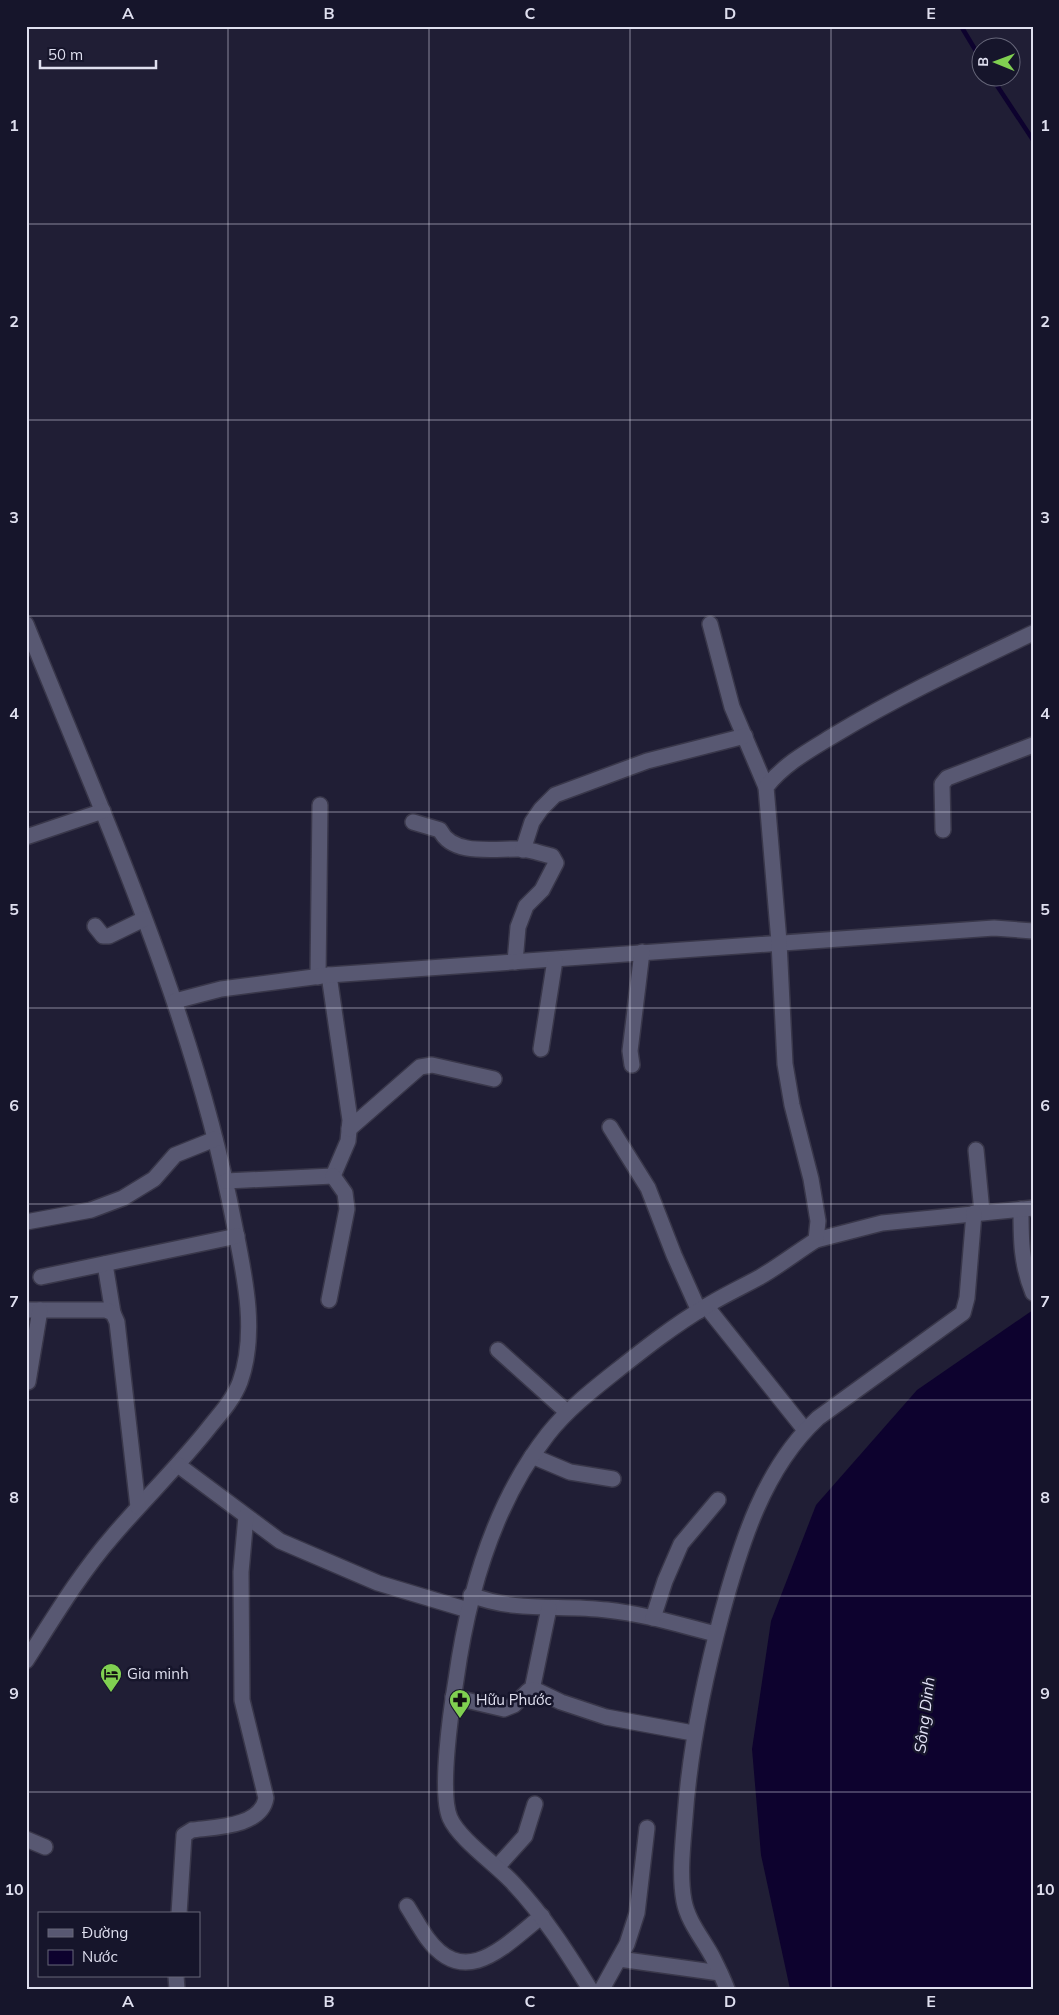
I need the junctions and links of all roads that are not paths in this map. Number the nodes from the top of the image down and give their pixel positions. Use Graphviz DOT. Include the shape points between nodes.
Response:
graph roads {
  1 [pos="26,624"];
  2 [pos="710,624"];
  3 [pos="1033,633"];
  4 [pos="745,736"];
  5 [pos="1033,745"];
  6 [pos="766,787"];
  7 [pos="320,805"];
  8 [pos="102,811"];
  9 [pos="413,822"];
  10 [pos="943,830"];
  11 [pos="26,837"];
  12 [pos="523,850"];
  13 [pos="144,919"];
  14 [pos="95,926"];
  15 [pos="1033,931"];
  16 [pos="780,942"];
  17 [pos="642,952"];
  18 [pos="555,960"];
  19 [pos="515,962"];
  20 [pos="324,976"];
  21 [pos="175,1001"];
  22 [pos="541,1049"];
  23 [pos="632,1065"];
  24 [pos="494,1079"];
  25 [pos="610,1127"];
  26 [pos="349,1129"];
  27 [pos="215,1139"];
  28 [pos="976,1150"];
  29 [pos="333,1176"];
  30 [pos="226,1181"];
  31 [pos="1027,1208"];
  32 [pos="978,1212"];
  33 [pos="26,1222"];
  34 [pos="237,1236"];
  35 [pos="816,1240"];
  36 [pos="106,1264"];
  37 [pos="41,1277"];
  38 [pos="1033,1293"];
  39 [pos="329,1300"];
  40 [pos="702,1308"];
  41 [pos="33,1310"];
  42 [pos="113,1313"];
  43 [pos="498,1350"];
  44 [pos="28,1382"];
  45 [pos="568,1412"];
  46 [pos="805,1430"];
  47 [pos="532,1456"];
  48 [pos="178,1465"];
  49 [pos="613,1479"];
  50 [pos="718,1500"];
  51 [pos="138,1508"];
  52 [pos="246,1516"];
  53 [pos="471,1595"];
  54 [pos="549,1608"];
  55 [pos="468,1610"];
  56 [pos="653,1618"];
  57 [pos="716,1634"];
  58 [pos="26,1660"];
  59 [pos="532,1690"];
  60 [pos="453,1697"];
  61 [pos="693,1733"];
  62 [pos="535,1804"];
  63 [pos="647,1828"];
  64 [pos="26,1839"];
  65 [pos="45,1847"];
  66 [pos="498,1866"];
  67 [pos="407,1906"];
  68 [pos="179,1912"];
  69 [pos="542,1916"];
  70 [pos="619,1959"];
  71 [pos="720,1973"];
  72 [pos="590,1989"];
  73 [pos="602,1989"];
  74 [pos="727,1989"];
  1 -- 8 [label="street"];
  2 -- 4 [label="street" via="732,707"];
  3 -- 6 [label="street" via="867,715 778,772"];
  4 -- 6 [label="street"];
  4 -- 12 [label="street" via="647,761 555,795 532,822"];
  5 -- 10 [label="street" via="946,778 942,784"];
  6 -- 16 [label="street"];
  7 -- 20 [label="street"];
  8 -- 11 [label="street"];
  8 -- 13 [label="street"];
  9 -- 12 [label="street" via="440,830 452,844 476,849"];
  12 -- 19 [label="street" via="552,856 556,863 542,890 526,906 518,928"];
  13 -- 14 [label="street" via="109,936 103,936"];
  13 -- 21 [label="street"];
  15 -- 16 [label="street" via="994,928"];
  16 -- 17 [label="street"];
  16 -- 35 [label="street" via="785,1064 811,1179 818,1221"];
  17 -- 18 [label="street"];
  17 -- 23 [label="street" via="630,1051"];
  18 -- 19 [label="street"];
  18 -- 22 [label="street"];
  19 -- 20 [label="street"];
  20 -- 21 [label="street" via="221,989"];
  20 -- 26 [label="street"];
  21 -- 27 [label="street"];
  24 -- 26 [label="street" via="432,1065 420,1066"];
  25 -- 40 [label="street" via="648,1188 674,1255"];
  26 -- 29 [label="street" via="348,1141"];
  27 -- 30 [label="street"];
  27 -- 33 [label="street" via="176,1155 154,1179 123,1198 91,1210"];
  28 -- 32 [label="street"];
  29 -- 30 [label="street"];
  29 -- 39 [label="street" via="345,1193 347,1209"];
  30 -- 34 [label="street"];
  31 -- 32 [label="street"];
  31 -- 38 [label="street" via="1021,1253 1024,1272"];
  32 -- 35 [label="street" via="882,1223"];
  32 -- 46 [label="street" via="963,1313"];
  34 -- 36 [label="street"];
  34 -- 48 [label="street" via="248,1316 248,1348 240,1382 232,1398"];
  35 -- 40 [label="street" via="762,1276"];
  36 -- 37 [label="street"];
  36 -- 42 [label="street"];
  40 -- 45 [label="street" via="649,1345"];
  40 -- 46 [label="street"];
  41 -- 42 [label="street" via="106,1310"];
  41 -- 44 [label="street"];
  42 -- 51 [label="street" via="117,1322"];
  43 -- 45 [label="street"];
  45 -- 47 [label="street"];
  46 -- 57 [label="street" via="782,1459 757,1510 743,1544"];
  47 -- 49 [label="street" via="570,1472"];
  47 -- 53 [label="street" via="500,1516"];
  48 -- 51 [label="street"];
  48 -- 52 [label="street"];
  50 -- 56 [label="street" via="681,1544"];
  51 -- 58 [label="street" via="76,1584"];
  52 -- 55 [label="street" via="280,1541 316,1557 378,1583"];
  52 -- 68 [label="street" via="241,1572 242,1700 266,1798 265,1807 252,1818 192,1830 184,1835"];
  53 -- 54 [label="street" via="506,1606"];
  53 -- 55 [label="street"];
  54 -- 56 [label="street" via="608,1610"];
  54 -- 59 [label="street"];
  55 -- 60 [label="street"];
  56 -- 57 [label="street"];
  57 -- 61 [label="street"];
  59 -- 60 [label="street" via="504,1709"];
  59 -- 61 [label="street" via="606,1717"];
  60 -- 66 [label="street" via="446,1791 449,1816 460,1833"];
  61 -- 71 [label="street" via="682,1852 684,1900 688,1914"];
  62 -- 66 [label="street" via="525,1836"];
  63 -- 70 [label="street" via="637,1913"];
  64 -- 65 [label="street"];
  66 -- 69 [label="street"];
  67 -- 69 [label="street" via="437,1949 459,1963 472,1963 494,1954"];
  69 -- 72 [label="street"];
  70 -- 71 [label="street"];
  70 -- 73 [label="street"];
  71 -- 74 [label="street"];
}
